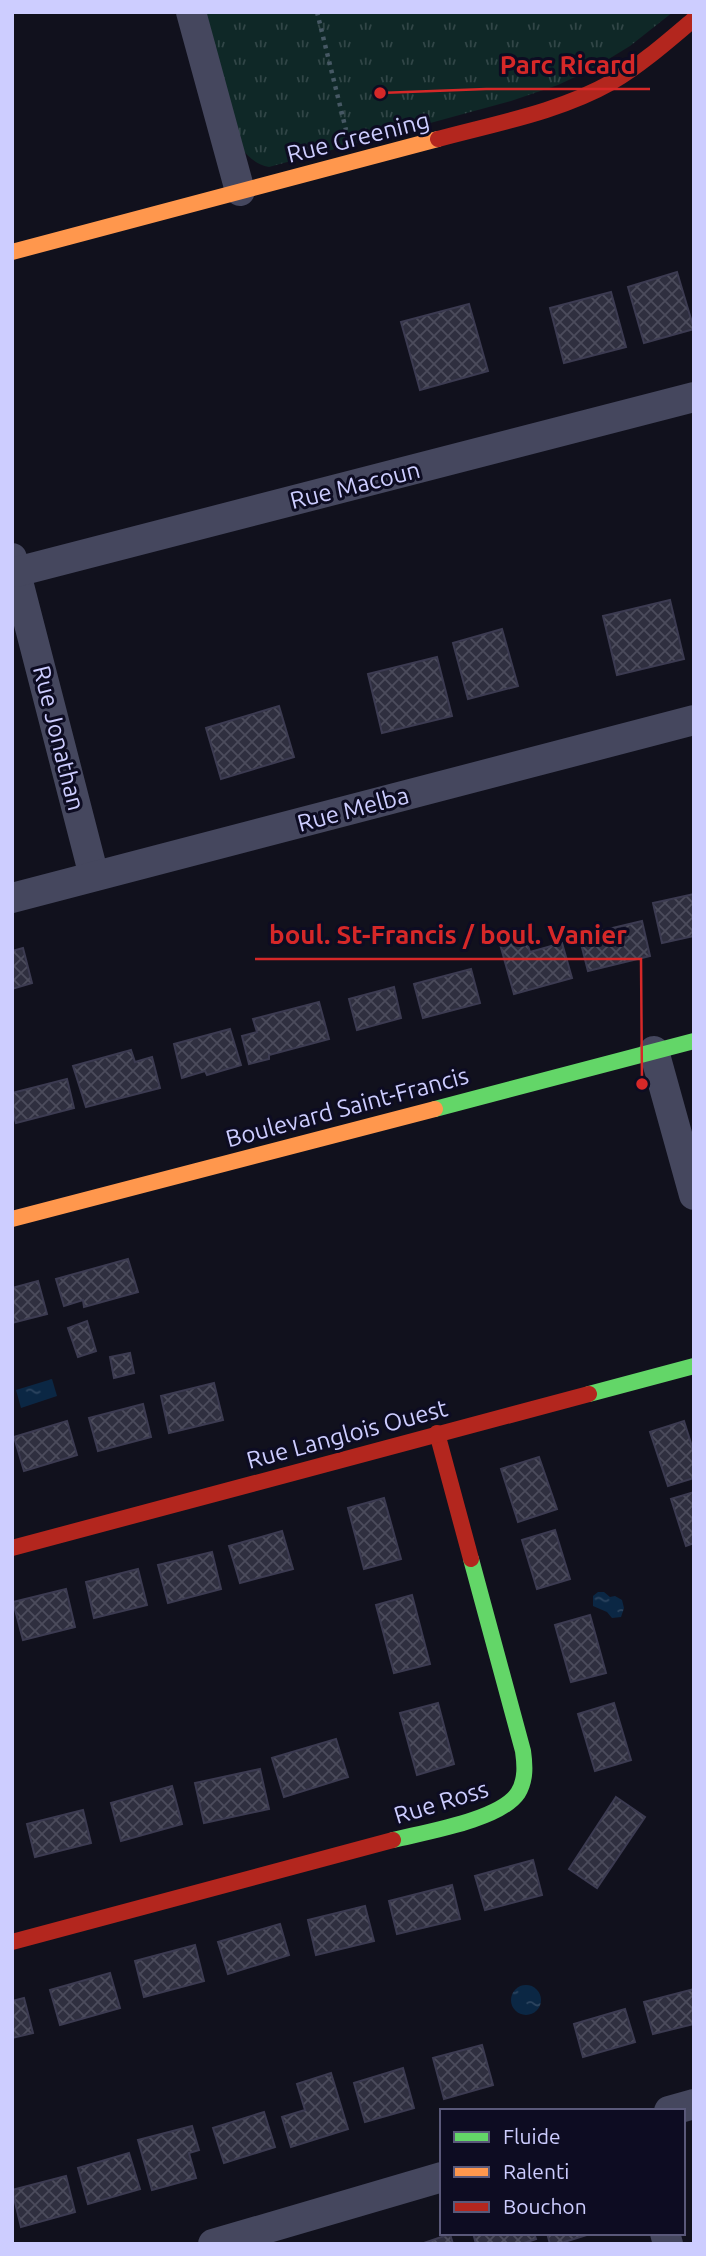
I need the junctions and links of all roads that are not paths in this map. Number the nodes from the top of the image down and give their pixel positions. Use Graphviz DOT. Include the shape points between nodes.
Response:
graph roads {
  1 [pos="191,12"];
  2 [pos="694,19"];
  3 [pos="240,191"];
  4 [pos="12,253"];
  5 [pos="694,397"];
  6 [pos="14,565"];
  7 [pos="694,720"];
  8 [pos="94,876"];
  9 [pos="12,898"];
  10 [pos="694,1041"];
  11 [pos="654,1051"];
  12 [pos="694,1195"];
  13 [pos="12,1219"];
  14 [pos="694,1366"];
  15 [pos="437,1433"];
  16 [pos="12,1548"];
  17 [pos="12,1942"];
  18 [pos="694,2104"];
  19 [pos="676,2109"];
  20 [pos="440,2178"];
  21 [pos="213,2244"];
  1 -- 3 [label="street"];
  2 -- 3 [label="street, Rue Greening" via="631,70 565,103 472,132"];
  3 -- 4 [label="street, Rue Greening"];
  5 -- 6 [label="street, Rue Macoun"];
  6 -- 8 [label="street, Rue Jonathan"];
  7 -- 8 [label="street, Rue Melba"];
  8 -- 9 [label="street, Rue Melba"];
  10 -- 11 [label="street, Boulevard Saint-Francis"];
  11 -- 12 [label="street"];
  11 -- 13 [label="street, Boulevard Saint-Francis"];
  14 -- 15 [label="street, Rue Langlois Ouest"];
  15 -- 16 [label="street, Rue Langlois Ouest"];
  15 -- 17 [label="street, Rue Ross" via="523,1751 526,1769 520,1791 484,1816"];
  18 -- 19 [label="street"];
  20 -- 21 [label="street"];
}
